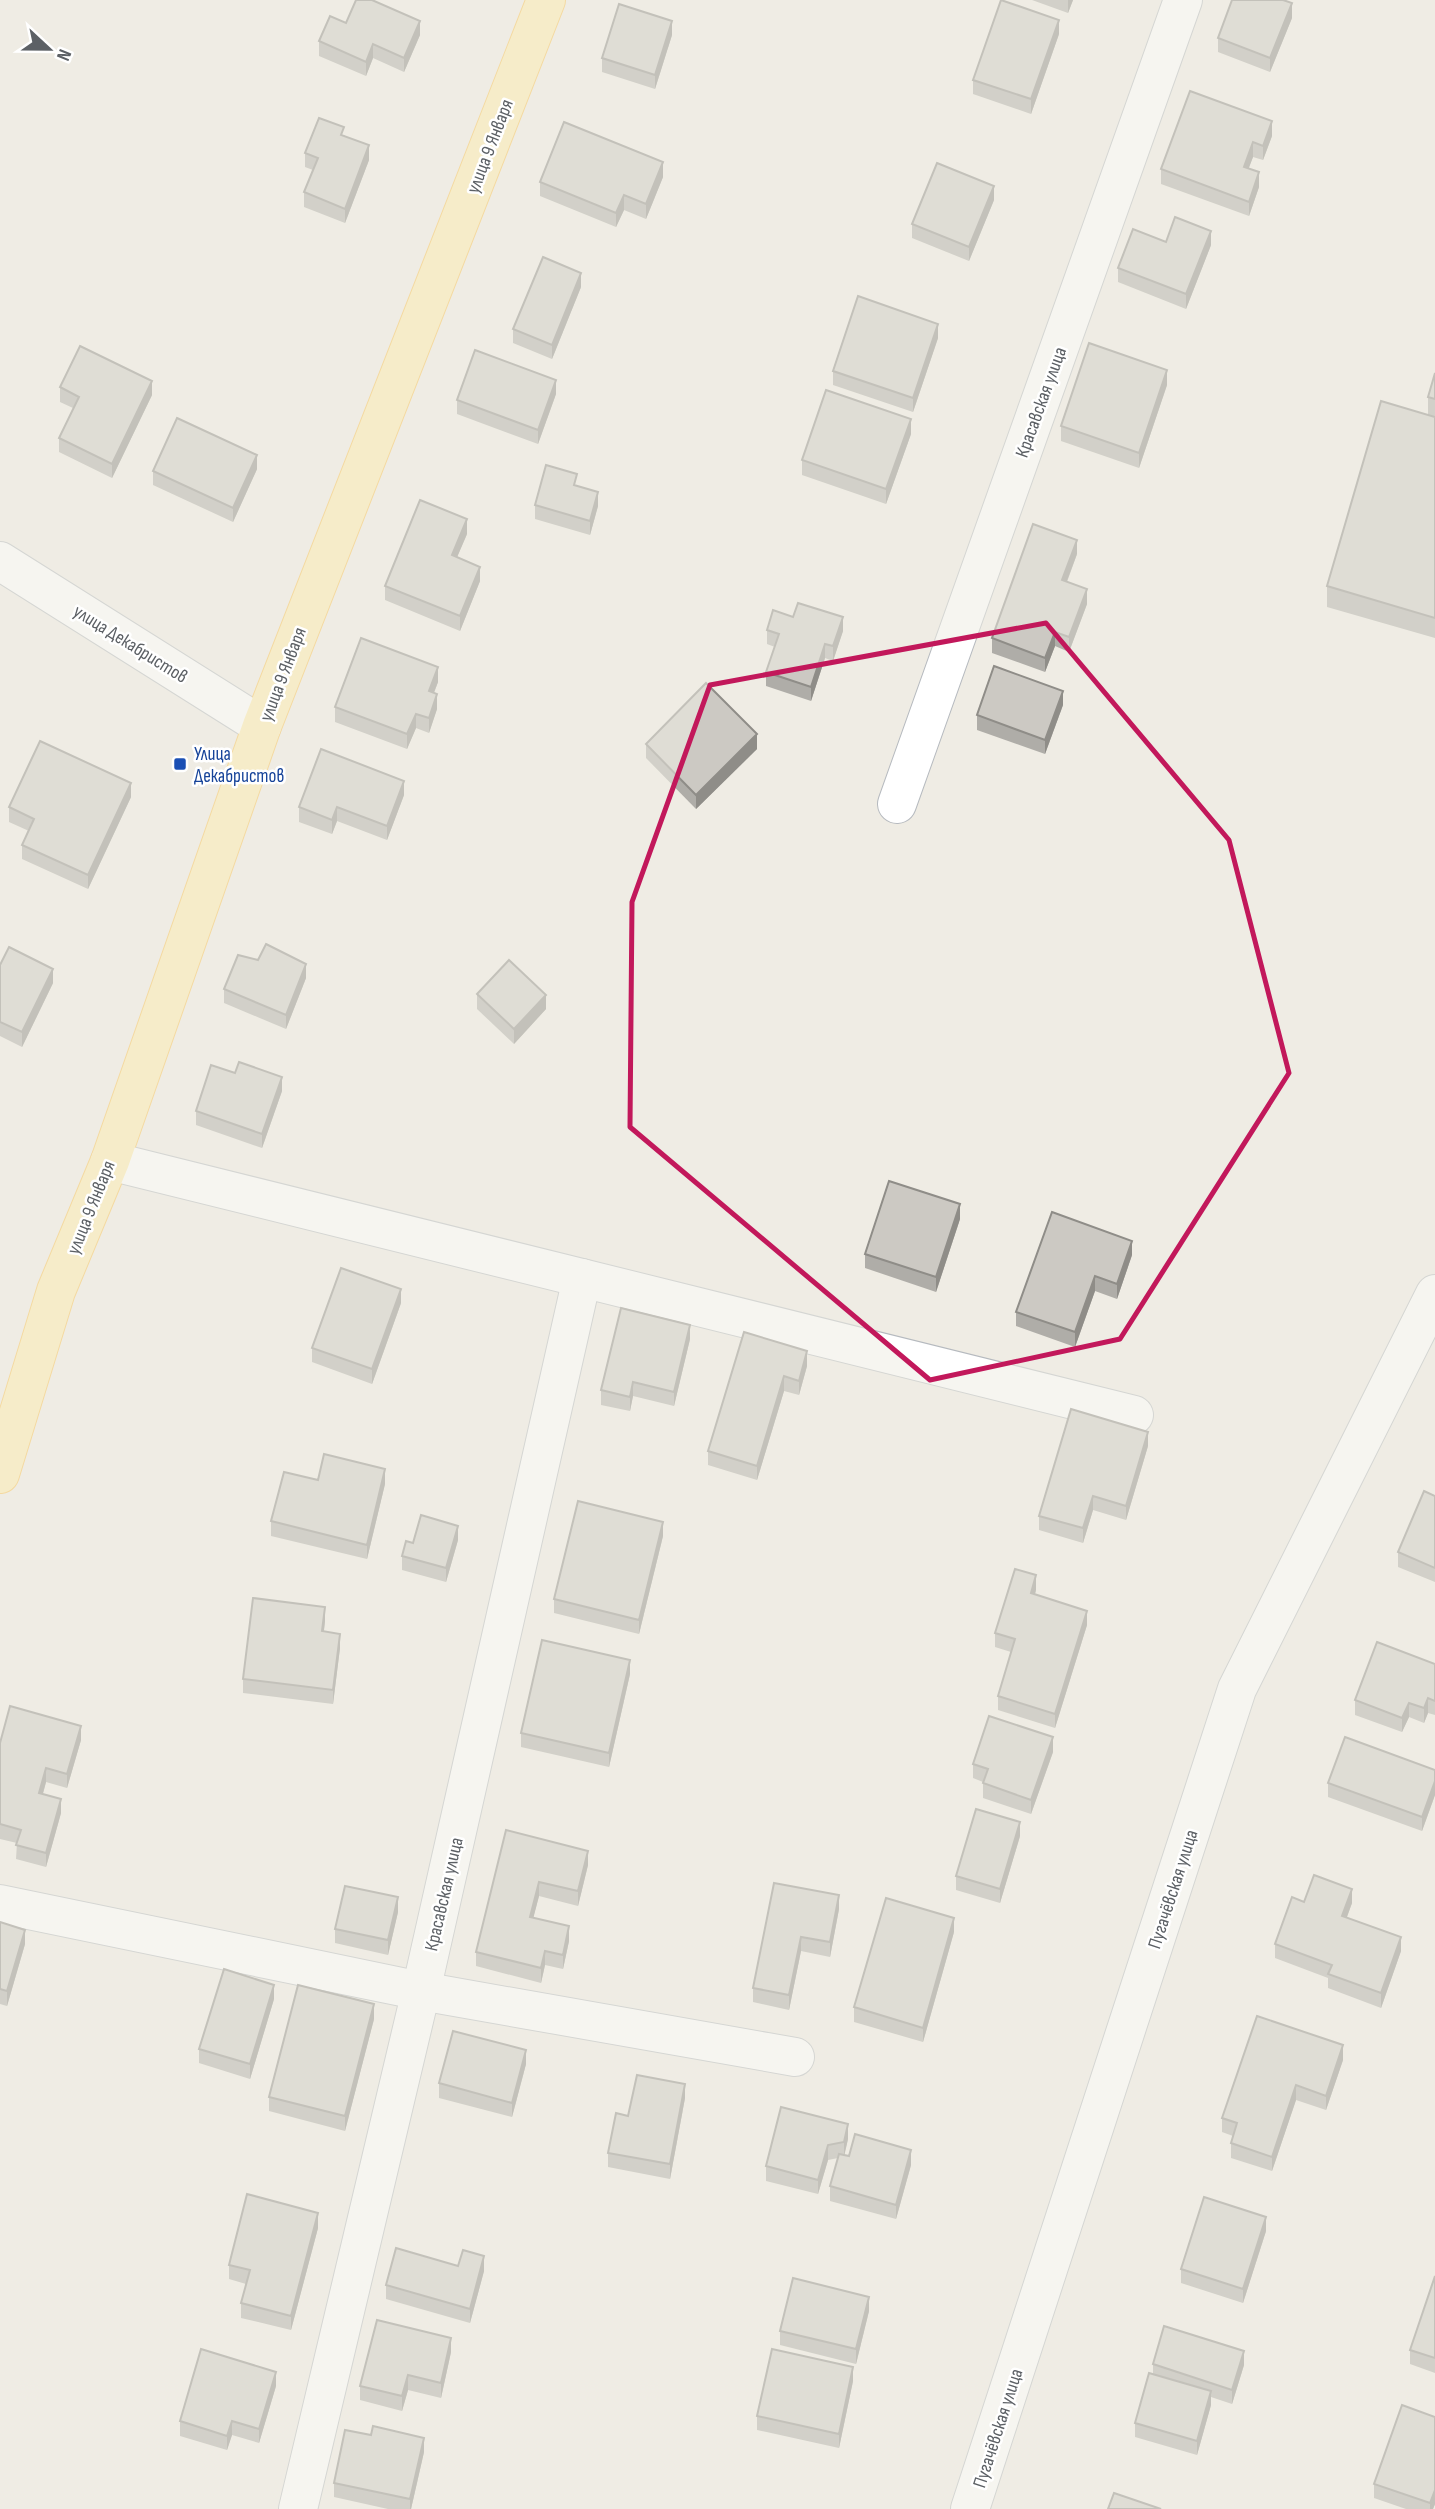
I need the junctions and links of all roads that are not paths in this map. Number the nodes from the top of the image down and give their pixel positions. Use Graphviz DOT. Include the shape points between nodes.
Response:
graph roads {
  1 [pos="546,0"];
  2 [pos="1184,0"];
  3 [pos="0,561"];
  4 [pos="261,726"];
  5 [pos="897,804"];
  6 [pos="110,1161"];
  7 [pos="582,1278"];
  8 [pos="1435,1294"];
  9 [pos="1134,1415"];
  10 [pos="0,1474"];
  11 [pos="0,1904"];
  12 [pos="421,1991"];
  13 [pos="795,2057"];
  14 [pos="298,2509"];
  15 [pos="971,2509"];
  1 -- 4 [label="main road, улица 9 Января"];
  2 -- 5 [label="street, Красавская улица"];
  3 -- 4 [label="street, улица Декабристов"];
  4 -- 6 [label="main road, улица 9 Января"];
  6 -- 7 [label="street"];
  6 -- 10 [label="main road, улица 9 Января" via="56,1291"];
  7 -- 9 [label="street"];
  7 -- 12 [label="street, Красавская улица"];
  8 -- 15 [label="street, Пугачёвская улица" via="1237,1689"];
  11 -- 12 [label="street"];
  12 -- 13 [label="street"];
  12 -- 14 [label="street, Красавская улица"];
}
